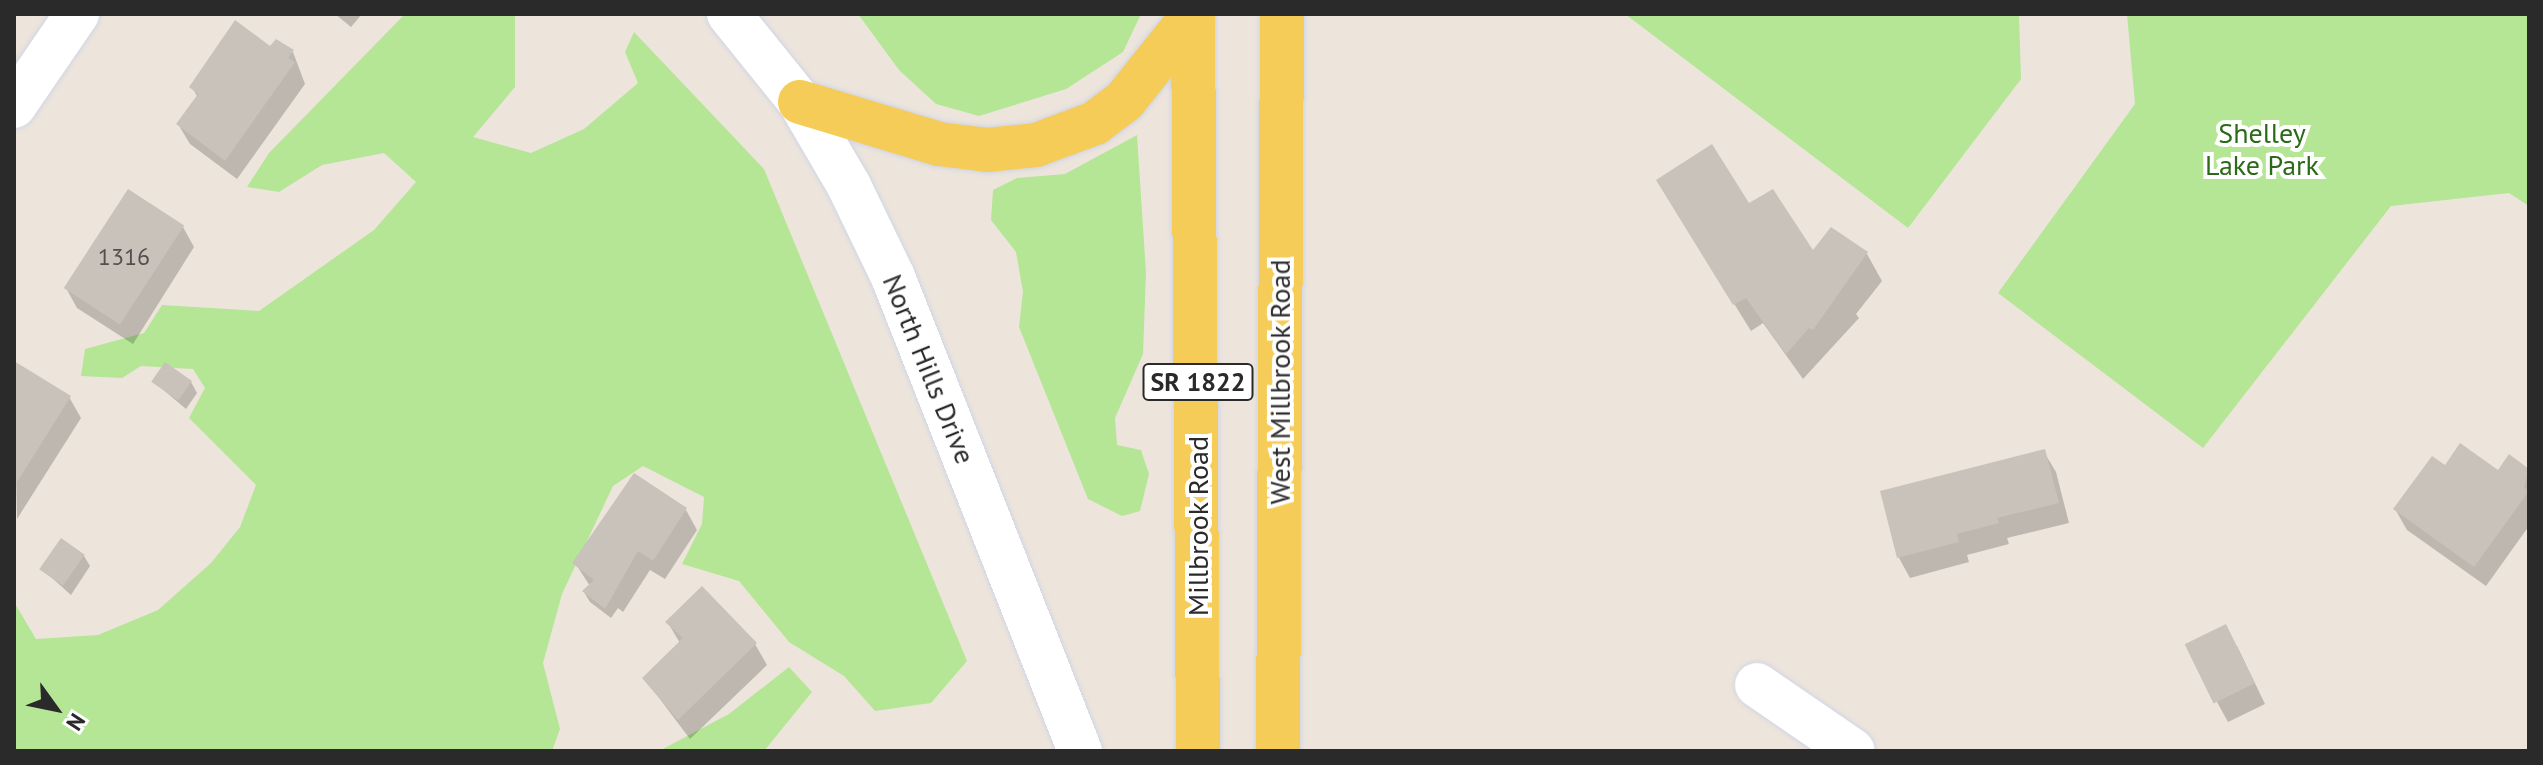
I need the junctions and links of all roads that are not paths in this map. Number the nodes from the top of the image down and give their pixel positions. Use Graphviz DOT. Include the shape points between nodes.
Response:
graph roads {
  1 [pos="77,14"];
  2 [pos="729,14"];
  3 [pos="1193,14"];
  4 [pos="1282,14"];
  5 [pos="800,102"];
  6 [pos="14,106"];
  7 [pos="1757,685"];
  8 [pos="1080,751"];
  9 [pos="1198,751"];
  10 [pos="1278,751"];
  11 [pos="1853,751"];
  1 -- 6 [label="main road"];
  2 -- 5 [label="main road, North Hills Drive"];
  3 -- 5 [label="main road" via="1125,100 1095,123 1036,145 987,150 939,144"];
  3 -- 9 [label="main road, Millbrook Road / SR 1822"];
  4 -- 10 [label="main road, West Millbrook Road / SR 1822"];
  5 -- 8 [label="main road, North Hills Drive" via="893,277"];
  7 -- 11 [label="main road"];
}
